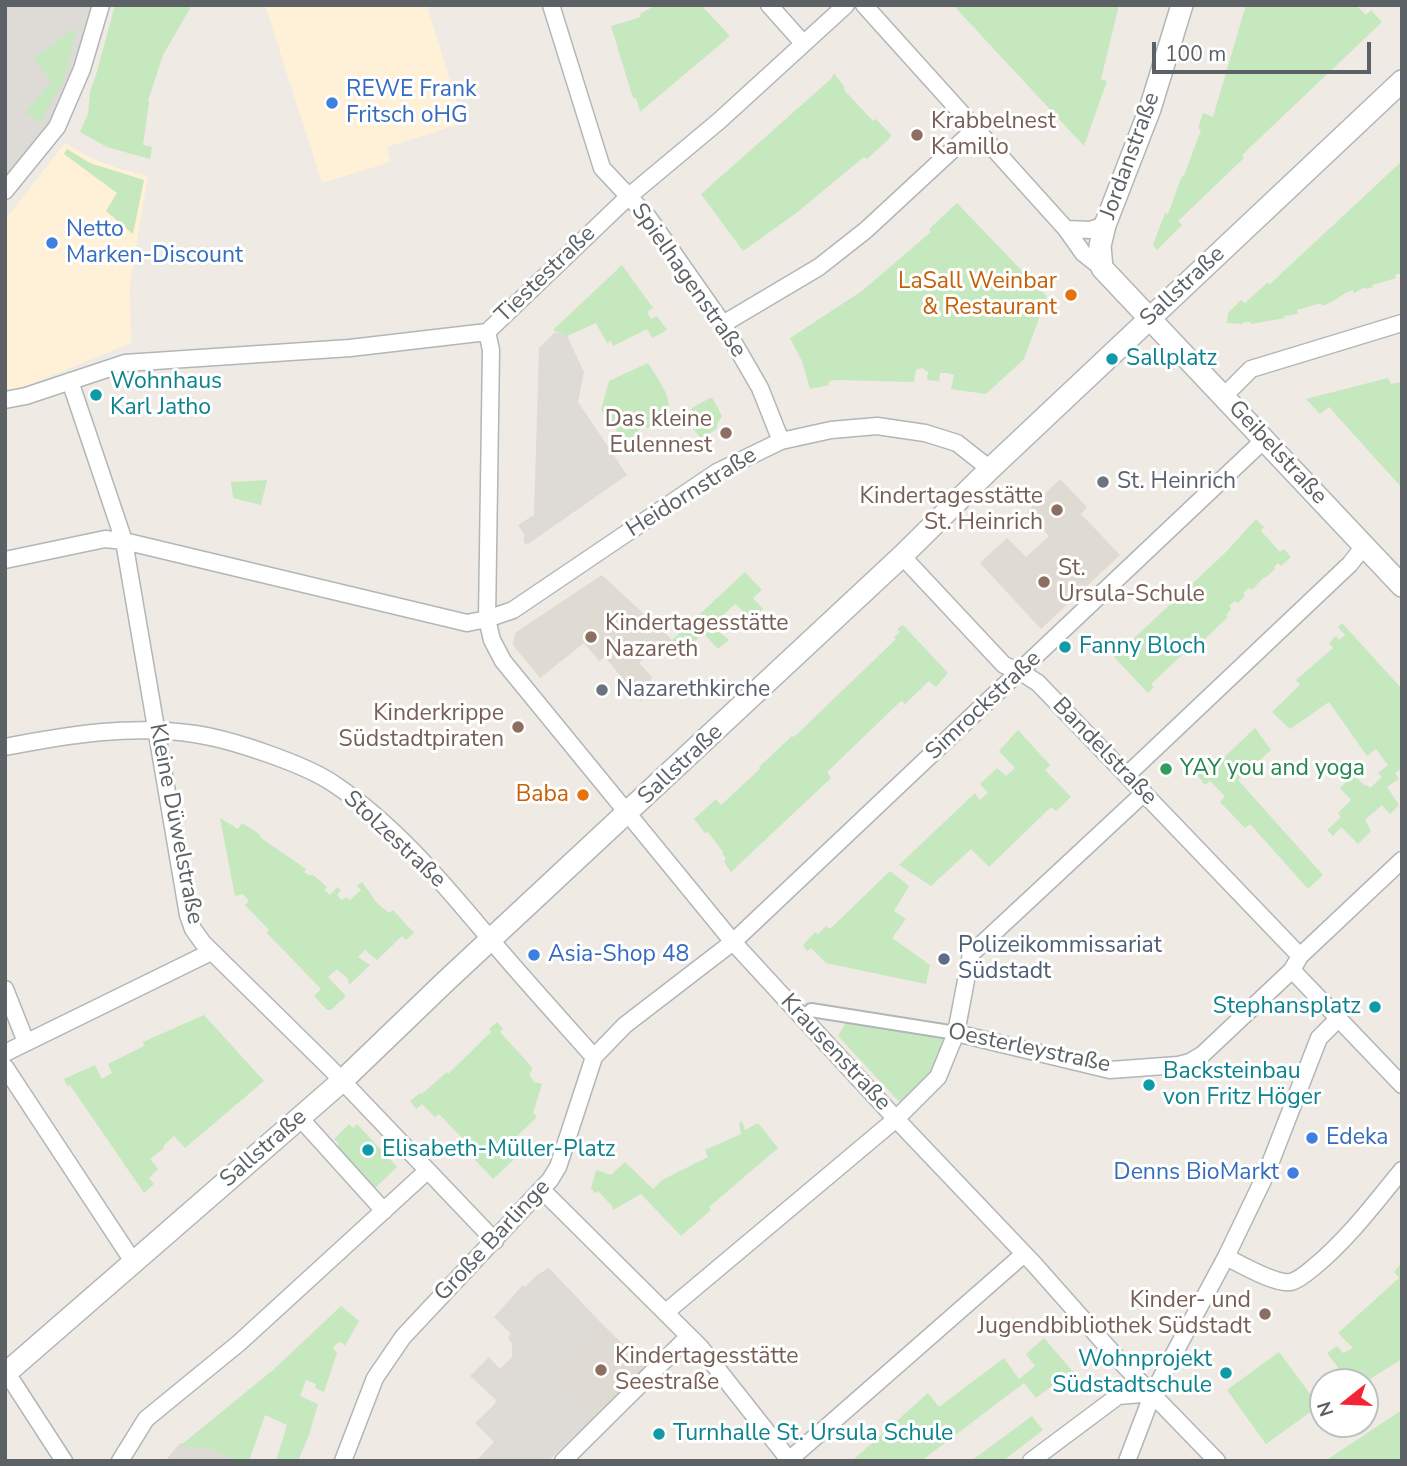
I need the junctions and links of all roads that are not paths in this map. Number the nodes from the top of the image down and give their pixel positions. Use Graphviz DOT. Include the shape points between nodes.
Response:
graph roads {
  1 [pos="101,5"];
  2 [pos="551,5"];
  3 [pos="769,5"];
  4 [pos="846,5"];
  5 [pos="864,5"];
  6 [pos="1182,5"];
  7 [pos="803,43"];
  8 [pos="1402,80"];
  9 [pos="975,130"];
  10 [pos="5,191"];
  11 [pos="628,197"];
  12 [pos="1105,225"];
  13 [pos="1066,229"];
  14 [pos="1102,268"];
  15 [pos="1152,319"];
  16 [pos="1402,323"];
  17 [pos="723,324"];
  18 [pos="487,332"];
  19 [pos="70,381"];
  20 [pos="1224,396"];
  21 [pos="5,400"];
  22 [pos="1265,439"];
  23 [pos="781,441"];
  24 [pos="990,469"];
  25 [pos="124,541"];
  26 [pos="1364,547"];
  27 [pos="902,556"];
  28 [pos="5,560"];
  29 [pos="1402,586"];
  30 [pos="487,619"];
  31 [pos="1021,672"];
  32 [pos="156,730"];
  33 [pos="5,747"];
  34 [pos="1127,775"];
  35 [pos="1144,793"];
  36 [pos="628,814"];
  37 [pos="1402,860"];
  38 [pos="491,940"];
  39 [pos="733,942"];
  40 [pos="211,952"];
  41 [pos="1296,963"];
  42 [pos="5,989"];
  43 [pos="803,1018"];
  44 [pos="1338,1019"];
  45 [pos="956,1033"];
  46 [pos="26,1042"];
  47 [pos="5,1053"];
  48 [pos="594,1056"];
  49 [pos="5,1067"];
  50 [pos="1398,1074"];
  51 [pos="342,1081"];
  52 [pos="300,1118"];
  53 [pos="896,1119"];
  54 [pos="1402,1170"];
  55 [pos="427,1171"];
  56 [pos="542,1189"];
  57 [pos="384,1211"];
  58 [pos="495,1241"];
  59 [pos="1024,1254"];
  60 [pos="1226,1257"];
  61 [pos="134,1263"];
  62 [pos="666,1312"];
  63 [pos="688,1337"];
  64 [pos="6,1372"];
  65 [pos="1153,1393"];
  66 [pos="64,1461"];
  67 [pos="120,1461"];
  68 [pos="343,1461"];
  69 [pos="563,1461"];
  70 [pos="790,1461"];
  71 [pos="1031,1461"];
  72 [pos="1127,1461"];
  73 [pos="1217,1461"];
  1 -- 10 [label="street" via="82,69 57,127"];
  2 -- 11 [label="street, Spielhagenstraße" via="603,167"];
  3 -- 7 [label="street"];
  4 -- 7 [label="street, Tiestestraße"];
  5 -- 9 [label="street, Geibelstraße"];
  6 -- 12 [label="street, Jordanstraße" via="1150,109"];
  7 -- 11 [label="street, Tiestestraße"];
  8 -- 15 [label="street, Sallstraße"];
  9 -- 13 [label="street, Geibelstraße"];
  9 -- 17 [label="street" via="819,267"];
  11 -- 17 [label="street, Spielhagenstraße"];
  11 -- 18 [label="street, Tiestestraße"];
  12 -- 13 [label="street"];
  12 -- 14 [label="street, Jordanstraße" via="1100,246"];
  13 -- 14 [label="street, Geibelstraße" via="1083,253"];
  14 -- 15 [label="street, Geibelstraße"];
  15 -- 20 [label="street, Geibelstraße"];
  15 -- 24 [label="street, Sallstraße"];
  16 -- 20 [label="street" via="1251,369"];
  17 -- 23 [label="street, Spielhagenstraße" via="760,388"];
  18 -- 19 [label="street, Tiestestraße" via="349,348 125,363"];
  18 -- 30 [label="street, Krausenstraße" via="491,350"];
  19 -- 21 [label="street, Tiestestraße"];
  19 -- 25 [label="street, Kleine Düwelstraße"];
  20 -- 22 [label="street, Geibelstraße"];
  22 -- 26 [label="street, Geibelstraße"];
  22 -- 31 [label="street, Simrockstraße"];
  23 -- 24 [label="street, Heidornstraße" via="877,426 957,443"];
  23 -- 30 [label="street, Heidornstraße" via="717,472 513,610"];
  24 -- 27 [label="street, Sallstraße"];
  25 -- 28 [label="street" via="105,539"];
  25 -- 30 [label="street" via="467,623"];
  25 -- 32 [label="street, Kleine Düwelstraße"];
  26 -- 29 [label="street, Geibelstraße"];
  26 -- 34 [label="street"];
  27 -- 31 [label="street, Bandelstraße" via="1004,665"];
  27 -- 36 [label="street, Sallstraße"];
  30 -- 36 [label="street, Krausenstraße" via="503,661"];
  31 -- 34 [label="street, Bandelstraße"];
  31 -- 39 [label="street, Simrockstraße"];
  32 -- 33 [label="street, Stolzestraße" via="101,731"];
  32 -- 38 [label="street, Stolzestraße" via="235,744 332,782 413,852"];
  32 -- 40 [label="street, Kleine Düwelstraße" via="188,915"];
  34 -- 35 [label="street, Bandelstraße"];
  35 -- 41 [label="street, Bandelstraße"];
  35 -- 45 [label="street" via="971,954"];
  36 -- 38 [label="street, Sallstraße"];
  36 -- 39 [label="street, Krausenstraße"];
  37 -- 41 [label="street"];
  38 -- 48 [label="street, Stolzestraße"];
  38 -- 51 [label="street, Sallstraße"];
  39 -- 43 [label="street, Krausenstraße"];
  39 -- 48 [label="street, Große Barlinge" via="625,1025"];
  40 -- 46 [label="street"];
  40 -- 51 [label="street, Kleine Düwelstraße"];
  41 -- 44 [label="street, Bandelstraße"];
  41 -- 45 [label="street, Oesterleystraße" via="1203,1054 1178,1065 1110,1070"];
  42 -- 46 [label="street"];
  43 -- 45 [label="street, Oesterleystraße" via="811,1010"];
  43 -- 53 [label="street, Krausenstraße"];
  44 -- 50 [label="street, Bandelstraße"];
  44 -- 60 [label="street" via="1319,1038 1266,1174"];
  45 -- 53 [label="street" via="938,1077"];
  46 -- 47 [label="street"];
  48 -- 56 [label="street, Große Barlinge" via="558,1167"];
  49 -- 61 [label="street"];
  51 -- 52 [label="street, Sallstraße"];
  51 -- 55 [label="street, Kleine Düwelstraße"];
  52 -- 57 [label="street"];
  52 -- 61 [label="street, Sallstraße"];
  53 -- 59 [label="street, Krausenstraße"];
  53 -- 62 [label="street"];
  54 -- 60 [label="street" via="1332,1252 1291,1282 1276,1280"];
  55 -- 57 [label="street"];
  55 -- 58 [label="street, Kleine Düwelstraße"];
  56 -- 58 [label="street, Große Barlinge"];
  56 -- 62 [label="street"];
  57 -- 67 [label="street" via="239,1343 146,1419"];
  58 -- 68 [label="street, Große Barlinge" via="384,1362"];
  59 -- 65 [label="street, Krausenstraße"];
  59 -- 70 [label="street"];
  60 -- 65 [label="street"];
  61 -- 64 [label="street, Sallstraße"];
  62 -- 63 [label="street"];
  63 -- 69 [label="street"];
  63 -- 70 [label="street"];
  64 -- 66 [label="street"];
  65 -- 71 [label="street" via="1118,1396"];
  65 -- 72 [label="street"];
  65 -- 73 [label="street, Krausenstraße"];
}
